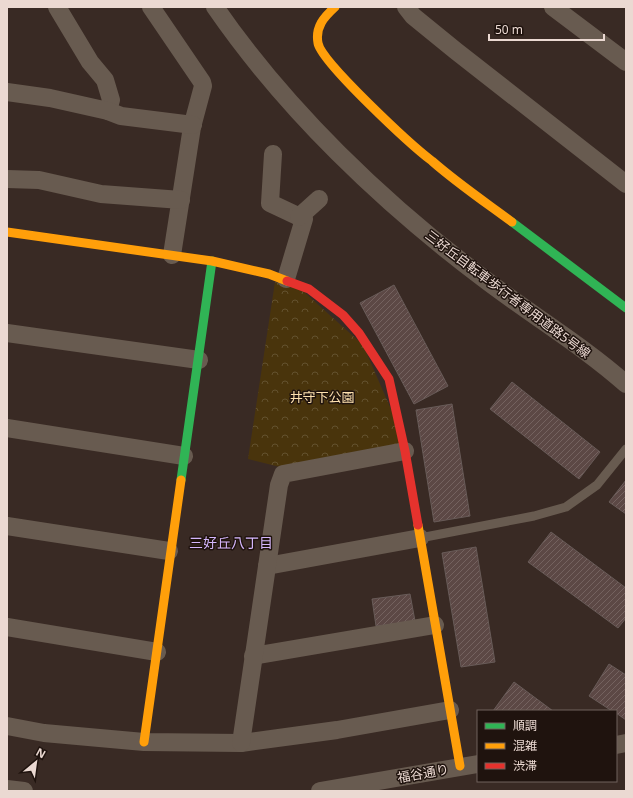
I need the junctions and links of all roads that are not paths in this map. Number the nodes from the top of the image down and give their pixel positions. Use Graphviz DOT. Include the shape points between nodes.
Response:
graph roads {
  1 [pos="57,7"];
  2 [pos="151,7"];
  3 [pos="215,7"];
  4 [pos="335,7"];
  5 [pos="406,7"];
  6 [pos="554,7"];
  7 [pos="626,62"];
  8 [pos="7,92"];
  9 [pos="108,111"];
  10 [pos="192,125"];
  11 [pos="272,154"];
  12 [pos="7,179"];
  13 [pos="626,184"];
  14 [pos="319,199"];
  15 [pos="181,200"];
  16 [pos="299,217"];
  17 [pos="7,232"];
  18 [pos="172,256"];
  19 [pos="212,261"];
  20 [pos="286,279"];
  21 [pos="624,303"];
  22 [pos="7,333"];
  23 [pos="199,360"];
  24 [pos="626,384"];
  25 [pos="7,428"];
  26 [pos="626,449"];
  27 [pos="405,451"];
  28 [pos="184,456"];
  29 [pos="7,526"];
  30 [pos="420,538"];
  31 [pos="170,551"];
  32 [pos="267,566"];
  33 [pos="435,625"];
  34 [pos="7,627"];
  35 [pos="157,652"];
  36 [pos="253,656"];
  37 [pos="450,710"];
  38 [pos="7,726"];
  39 [pos="144,742"];
  40 [pos="241,743"];
  41 [pos="477,764"];
  42 [pos="460,766"];
  43 [pos="7,788"];
  44 [pos="24,791"];
  45 [pos="320,791"];
  1 -- 9 [label="street" via="90,62 106,80 110,100"];
  2 -- 10 [label="street" via="202,82 203,92"];
  3 -- 24 [label="street, 三好丘自転車歩行者専用道路5号線" via="260,69 292,105 389,201 482,278"];
  4 -- 21 [label="street" via="318,28 318,44 322,54 351,86 431,161"];
  5 -- 13 [label="street" via="413,16 456,51"];
  6 -- 7 [label="street"];
  8 -- 9 [label="street" via="50,98"];
  9 -- 10 [label="street" via="121,116"];
  10 -- 15 [label="street"];
  11 -- 16 [label="street" via="270,203"];
  12 -- 15 [label="street" via="39,180 101,194"];
  14 -- 16 [label="street"];
  15 -- 18 [label="street"];
  16 -- 20 [label="street" via="304,219"];
  17 -- 18 [label="street"];
  18 -- 19 [label="street"];
  19 -- 20 [label="street"];
  19 -- 23 [label="street"];
  20 -- 27 [label="street" via="309,289 343,315 359,333 389,378"];
  22 -- 23 [label="street"];
  23 -- 28 [label="street"];
  25 -- 28 [label="street"];
  26 -- 30 [label="lane" via="597,484 566,507 534,516"];
  27 -- 30 [label="street"];
  27 -- 32 [label="street" via="283,474 279,485"];
  28 -- 31 [label="street"];
  29 -- 31 [label="street"];
  30 -- 32 [label="street"];
  30 -- 33 [label="street"];
  31 -- 35 [label="street"];
  32 -- 36 [label="street"];
  33 -- 36 [label="street"];
  33 -- 37 [label="street"];
  34 -- 35 [label="street"];
  35 -- 39 [label="street"];
  36 -- 40 [label="street"];
  37 -- 40 [label="street" via="338,730"];
  37 -- 42 [label="street"];
  38 -- 39 [label="street" via="44,733"];
  39 -- 40 [label="street"];
  41 -- 42 [label="street, 福谷通り"];
  42 -- 45 [label="street, 福谷通り"];
  43 -- 44 [label="street"];
}
